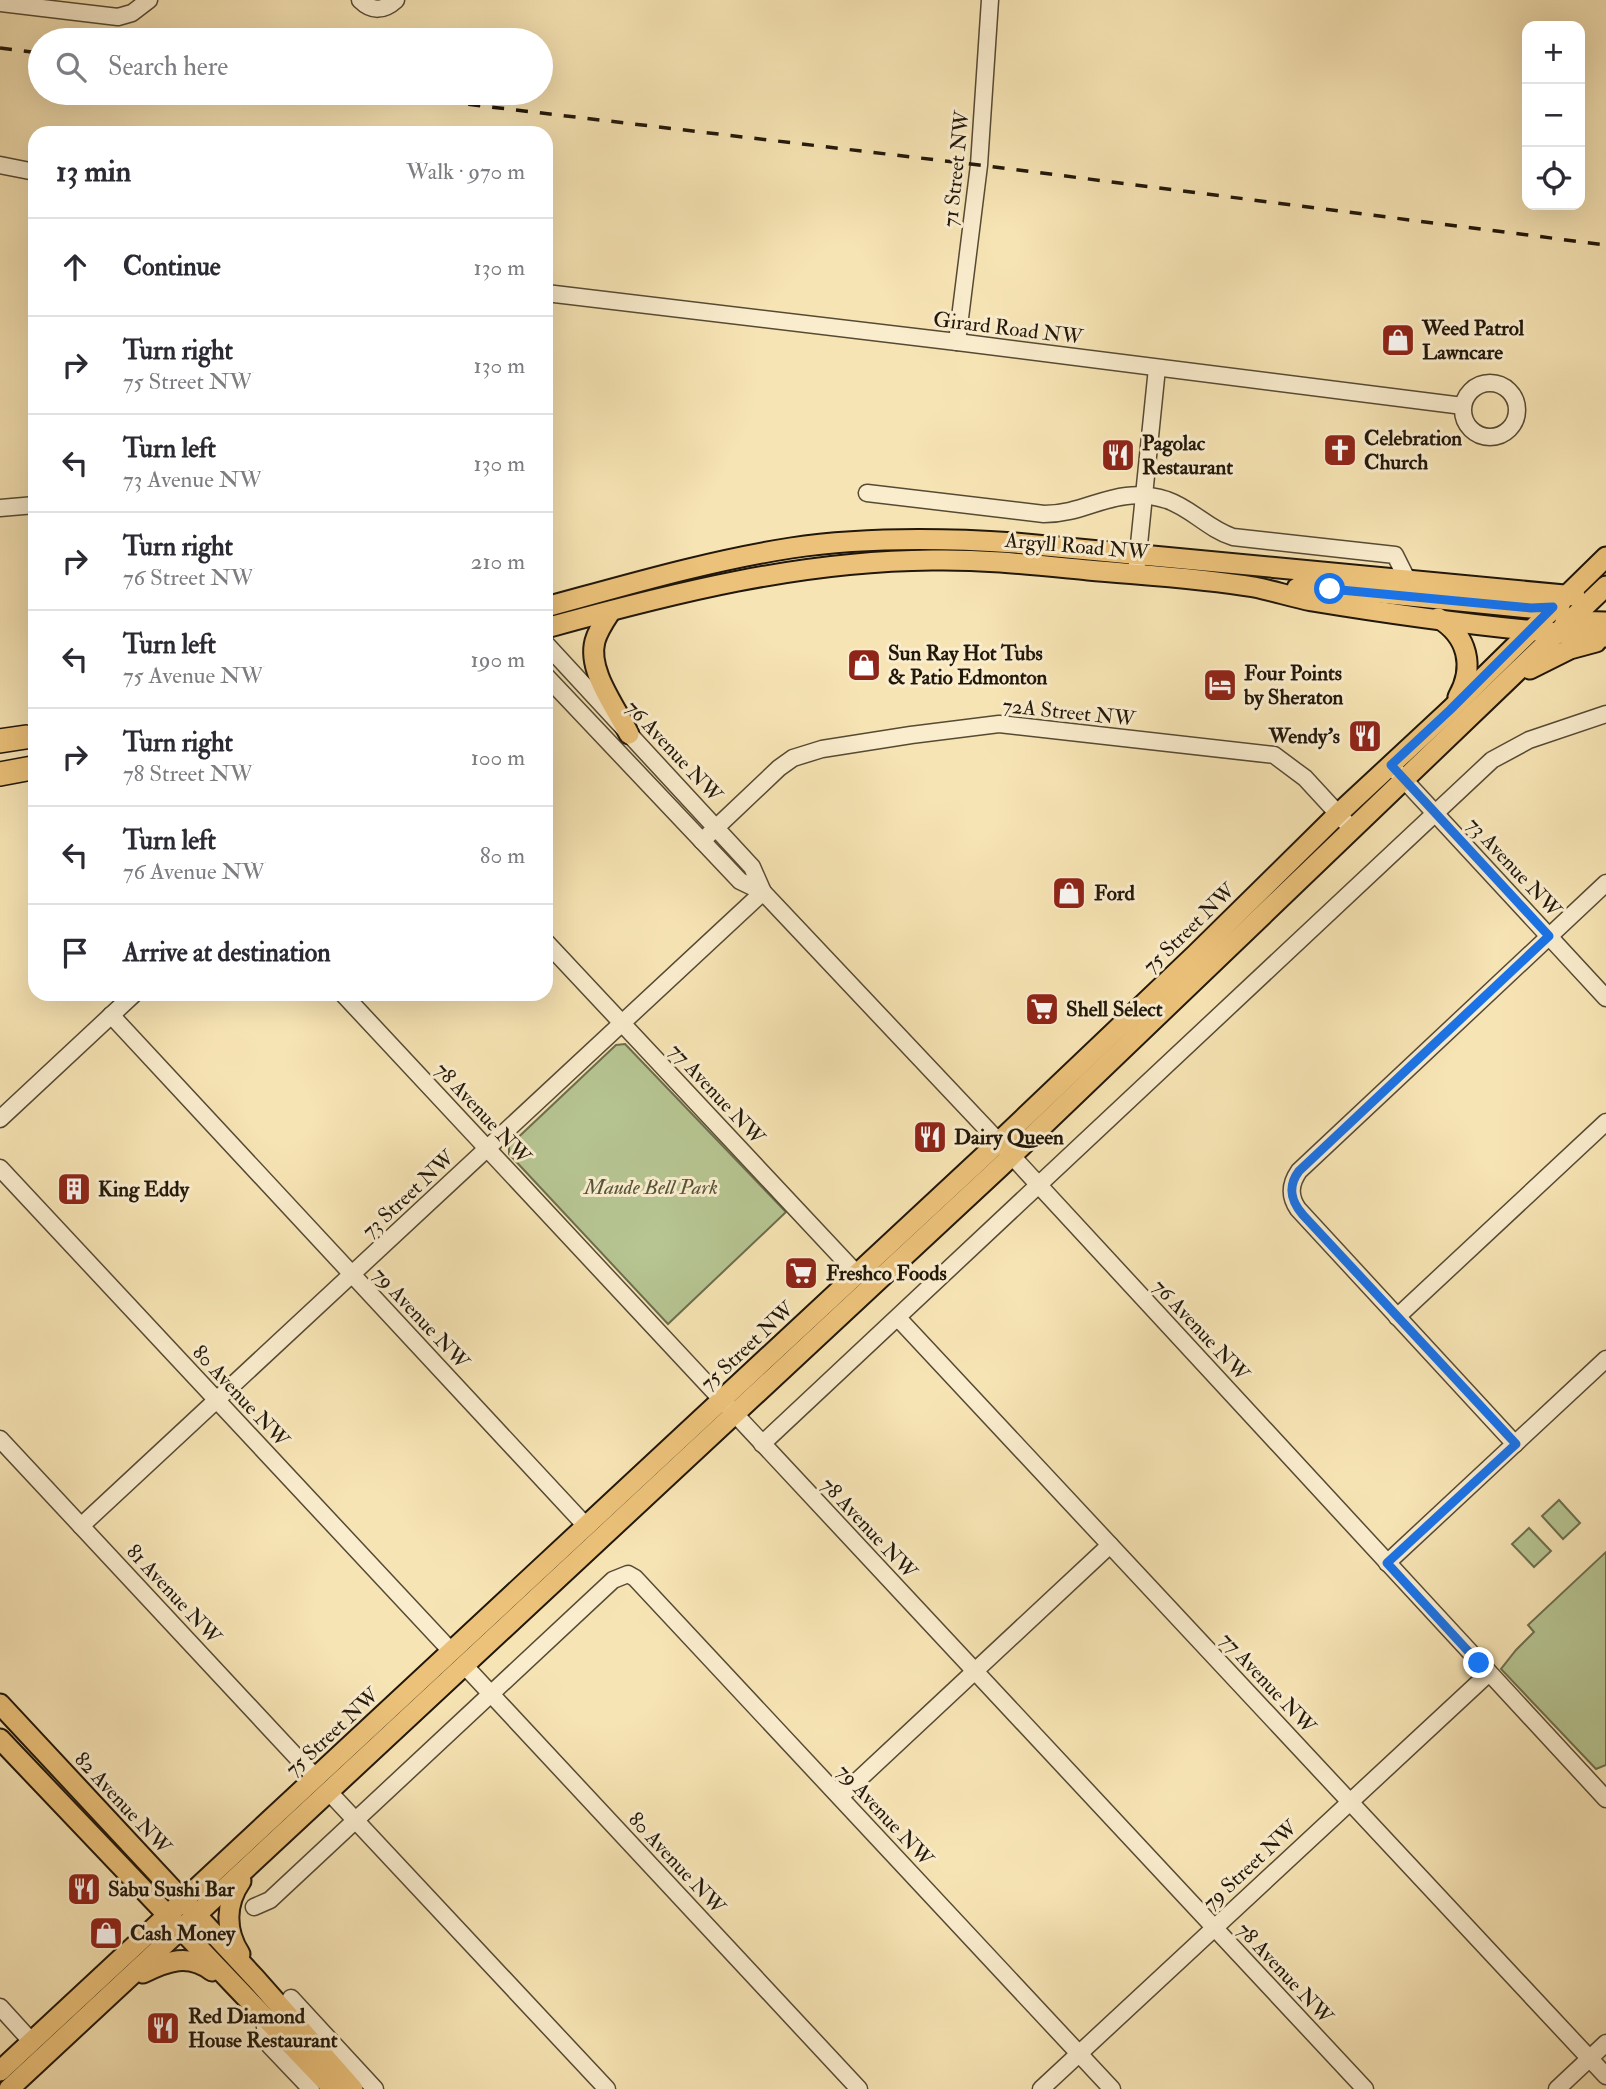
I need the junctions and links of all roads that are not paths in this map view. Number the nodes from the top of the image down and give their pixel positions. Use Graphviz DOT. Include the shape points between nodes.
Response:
graph roads {
  1 [pos="149,0"];
  2 [pos="360,0"];
  3 [pos="396,0"];
  4 [pos="990,0"];
  5 [pos="0,3"];
  6 [pos="0,165"];
  7 [pos="28,171"];
  8 [pos="553,294"];
  9 [pos="957,342"];
  10 [pos="1157,368"];
  11 [pos="1463,406"];
  12 [pos="867,493"];
  13 [pos="1144,496"];
  14 [pos="28,506"];
  15 [pos="0,508"];
  16 [pos="1138,554"];
  17 [pos="1606,557"];
  18 [pos="1135,575"];
  19 [pos="1407,579"];
  20 [pos="1255,587"];
  21 [pos="1602,594"];
  22 [pos="1560,601"];
  23 [pos="553,605"];
  24 [pos="611,611"];
  25 [pos="1437,618"];
  26 [pos="1606,622"];
  27 [pos="553,626"];
  28 [pos="1564,627"];
  29 [pos="1531,631"];
  30 [pos="1606,638"];
  31 [pos="553,652"];
  32 [pos="1511,680"];
  33 [pos="553,683"];
  34 [pos="1450,710"];
  35 [pos="1606,714"];
  36 [pos="629,734"];
  37 [pos="28,737"];
  38 [pos="0,741"];
  39 [pos="1391,765"];
  40 [pos="28,768"];
  41 [pos="0,774"];
  42 [pos="1405,780"];
  43 [pos="1435,813"];
  44 [pos="1338,814"];
  45 [pos="716,827"];
  46 [pos="1352,829"];
  47 [pos="702,841"];
  48 [pos="1606,883"];
  49 [pos="763,892"];
  50 [pos="1549,936"];
  51 [pos="553,949"];
  52 [pos="1606,998"];
  53 [pos="126,1001"];
  54 [pos="350,1001"];
  55 [pos="111,1015"];
  56 [pos="622,1023"];
  57 [pos="0,1119"];
  58 [pos="1606,1122"];
  59 [pos="487,1149"];
  60 [pos="1005,1149"];
  61 [pos="0,1168"];
  62 [pos="1040,1186"];
  63 [pos="857,1274"];
  64 [pos="351,1275"];
  65 [pos="1397,1317"];
  66 [pos="898,1318"];
  67 [pos="1606,1359"];
  68 [pos="217,1401"];
  69 [pos="728,1408"];
  70 [pos="0,1439"];
  71 [pos="762,1444"];
  72 [pos="1516,1444"];
  73 [pos="81,1525"];
  74 [pos="586,1526"];
  75 [pos="1110,1545"];
  76 [pos="1387,1563"];
  77 [pos="458,1658"];
  78 [pos="974,1671"];
  79 [pos="1489,1672"];
  80 [pos="491,1694"];
  81 [pos="0,1704"];
  82 [pos="0,1739"];
  83 [pos="323,1785"];
  84 [pos="1603,1790"];
  85 [pos="840,1797"];
  86 [pos="1350,1801"];
  87 [pos="355,1820"];
  88 [pos="261,1856"];
  89 [pos="183,1900"];
  90 [pos="254,1907"];
  91 [pos="197,1915"];
  92 [pos="166,1916"];
  93 [pos="1214,1928"];
  94 [pos="180,1930"];
  95 [pos="256,1979"];
  96 [pos="123,1983"];
  97 [pos="240,1992"];
  98 [pos="291,1998"];
  99 [pos="0,2007"];
  100 [pos="264,2017"];
  101 [pos="32,2042"];
  102 [pos="1606,2043"];
  103 [pos="1079,2053"];
  104 [pos="1589,2058"];
  105 [pos="0,2071"];
  106 [pos="1606,2076"];
  107 [pos="9,2089"];
  108 [pos="311,2089"];
  109 [pos="333,2089"];
  110 [pos="353,2089"];
  111 [pos="375,2089"];
  112 [pos="607,2089"];
  113 [pos="859,2089"];
  114 [pos="1041,2089"];
  115 [pos="1112,2089"];
  116 [pos="1365,2089"];
  117 [pos="1557,2089"];
  1 -- 5 [label="street" via="118,17"];
  2 -- 3 [label="street" via="379,9"];
  4 -- 9 [label="street, 71 Street NW" via="979,165"];
  6 -- 7 [label="street"];
  8 -- 9 [label="street, Girard Road NW"];
  9 -- 10 [label="street, Girard Road NW"];
  10 -- 11 [label="street, Girard Road NW"];
  10 -- 13 [label="street"];
  12 -- 13 [label="street, Argyll Road NW" via="1044,514 1065,513 1116,496"];
  13 -- 16 [label="street"];
  13 -- 19 [label="street, Argyll Road NW" via="1169,500 1233,537 1395,555"];
  14 -- 15 [label="street"];
  16 -- 18 [label="street"];
  16 -- 19 [label="main road, Argyll Road NW"];
  16 -- 23 [label="main road, Argyll Road NW" via="975,540 825,544 725,561"];
  17 -- 22 [label="main road, 75 Street NW"];
  18 -- 20 [label="main road, Argyll Road NW"];
  18 -- 24 [label="main road, Argyll Road NW" via="976,560 888,561 756,576"];
  19 -- 22 [label="main road, Argyll Road NW"];
  20 -- 22 [label="main road" via="1330,589 1531,608"];
  20 -- 25 [label="main road, Argyll Road NW" via="1310,600"];
  21 -- 22 [label="main road, Argyll Road NW"];
  21 -- 28 [label="main road, 75 Street NW"];
  22 -- 29 [label="main road, 75 Street NW"];
  24 -- 27 [label="main road, Argyll Road NW"];
  24 -- 36 [label="main road" via="598,634 594,654 600,681"];
  25 -- 29 [label="main road, Argyll Road NW"];
  25 -- 34 [label="main road" via="1457,633 1468,662 1464,686"];
  26 -- 28 [label="main road"];
  28 -- 29 [label="main road, Argyll Road NW"];
  28 -- 30 [label="main road, Argyll Road NW"];
  28 -- 32 [label="main road, 75 Street NW"];
  29 -- 34 [label="main road, 75 Street NW"];
  30 -- 32 [label="main road" via="1570,649"];
  31 -- 36 [label="street, 76 Avenue NW"];
  32 -- 42 [label="main road, 75 Street NW"];
  33 -- 47 [label="street, 76 Avenue NW"];
  34 -- 39 [label="main road, 75 Street NW"];
  35 -- 43 [label="street" via="1501,754"];
  36 -- 45 [label="street, 76 Avenue NW"];
  37 -- 38 [label="highway"];
  39 -- 42 [label="street, 73 Avenue NW"];
  39 -- 44 [label="main road, 75 Street NW"];
  40 -- 41 [label="highway"];
  42 -- 43 [label="street, 73 Avenue NW"];
  42 -- 46 [label="main road, 75 Street NW"];
  43 -- 50 [label="street, 73 Avenue NW"];
  43 -- 62 [label="street"];
  44 -- 45 [label="street, 72A Street NW" via="1305,778 1274,755 999,724 807,753 785,762"];
  44 -- 46 [label="street, 72A Street NW"];
  44 -- 60 [label="main road, 75 Street NW"];
  45 -- 47 [label="street, 72A Street NW"];
  45 -- 49 [label="street, 76 Avenue NW" via="752,867"];
  46 -- 60 [label="main road, 75 Street NW"];
  47 -- 49 [label="street, 76 Avenue NW" via="740,881"];
  48 -- 50 [label="street"];
  49 -- 56 [label="street, 73 Street NW"];
  49 -- 60 [label="street, 76 Avenue NW"];
  50 -- 52 [label="street, 73 Avenue NW"];
  50 -- 65 [label="street" via="1293,1180 1291,1192 1298,1209"];
  51 -- 56 [label="street, 77 Avenue NW"];
  53 -- 55 [label="street"];
  54 -- 59 [label="street, 78 Avenue NW"];
  55 -- 57 [label="street"];
  55 -- 64 [label="street, 79 Avenue NW"];
  56 -- 59 [label="street, 73 Street NW"];
  56 -- 63 [label="street, 77 Avenue NW"];
  58 -- 65 [label="street"];
  59 -- 64 [label="street, 73 Street NW"];
  59 -- 69 [label="street, 78 Avenue NW"];
  60 -- 62 [label="street, 76 Avenue NW"];
  60 -- 63 [label="main road, 75 Street NW"];
  60 -- 69 [label="main road, 75 Street NW"];
  61 -- 68 [label="street, 80 Avenue NW"];
  62 -- 66 [label="street"];
  62 -- 76 [label="street, 76 Avenue NW"];
  63 -- 69 [label="main road, 75 Street NW"];
  64 -- 68 [label="street, 73 Street NW"];
  64 -- 74 [label="street, 79 Avenue NW"];
  65 -- 72 [label="street"];
  66 -- 71 [label="street"];
  66 -- 75 [label="street, 77 Avenue NW"];
  67 -- 72 [label="street"];
  68 -- 73 [label="street, 73 Street NW"];
  68 -- 77 [label="street, 80 Avenue NW"];
  69 -- 71 [label="street, 78 Avenue NW"];
  69 -- 74 [label="main road, 75 Street NW"];
  69 -- 77 [label="main road, 75 Street NW"];
  70 -- 73 [label="street, 81 Avenue NW"];
  71 -- 78 [label="street, 78 Avenue NW"];
  72 -- 76 [label="street"];
  73 -- 83 [label="street, 81 Avenue NW"];
  74 -- 77 [label="main road, 75 Street NW"];
  75 -- 78 [label="street"];
  75 -- 86 [label="street, 77 Avenue NW"];
  76 -- 79 [label="street, 76 Avenue NW"];
  77 -- 80 [label="street, 80 Avenue NW"];
  77 -- 83 [label="main road, 75 Street NW"];
  78 -- 85 [label="street"];
  78 -- 93 [label="street, 78 Avenue NW"];
  79 -- 84 [label="street, 76 Avenue NW"];
  79 -- 86 [label="street, 79 Street NW"];
  80 -- 85 [label="street, 79 Avenue NW" via="624,1574 635,1578"];
  80 -- 87 [label="street"];
  80 -- 113 [label="street, 80 Avenue NW"];
  81 -- 89 [label="main road, 82 Avenue NW"];
  82 -- 92 [label="main road"];
  83 -- 87 [label="street, 81 Avenue NW"];
  83 -- 88 [label="main road, 75 Street NW"];
  83 -- 89 [label="main road, 75 Street NW"];
  85 -- 103 [label="street, 79 Avenue NW"];
  86 -- 93 [label="street, 79 Street NW"];
  86 -- 104 [label="street, 77 Avenue NW"];
  87 -- 90 [label="street" via="270,1900"];
  87 -- 112 [label="street, 81 Avenue NW"];
  88 -- 91 [label="main road, 75 Street NW"];
  88 -- 95 [label="main road" via="234,1891 228,1914 233,1944"];
  89 -- 91 [label="main road, 82 Avenue NW"];
  89 -- 92 [label="main road, 75 Street NW"];
  91 -- 94 [label="main road, 75 Street NW"];
  91 -- 95 [label="main road, 82 Avenue NW"];
  92 -- 94 [label="main road"];
  92 -- 101 [label="main road, 75 Street NW"];
  93 -- 103 [label="street, 79 Street NW"];
  93 -- 116 [label="street, 78 Avenue NW"];
  94 -- 96 [label="main road, 75 Street NW"];
  94 -- 97 [label="main road"];
  95 -- 110 [label="main road, 82 Avenue NW"];
  96 -- 97 [label="main road" via="180,1959 208,1968"];
  96 -- 107 [label="main road, 75 Street NW"];
  97 -- 100 [label="main road"];
  98 -- 111 [label="street"];
  99 -- 101 [label="street"];
  100 -- 108 [label="street" via="270,2046"];
  100 -- 109 [label="main road"];
  101 -- 105 [label="main road, 75 Street NW"];
  102 -- 104 [label="street"];
  103 -- 114 [label="street, 79 Street NW"];
  103 -- 115 [label="street, 79 Avenue NW"];
  104 -- 106 [label="street, 77 Avenue NW"];
  104 -- 117 [label="street"];
}
